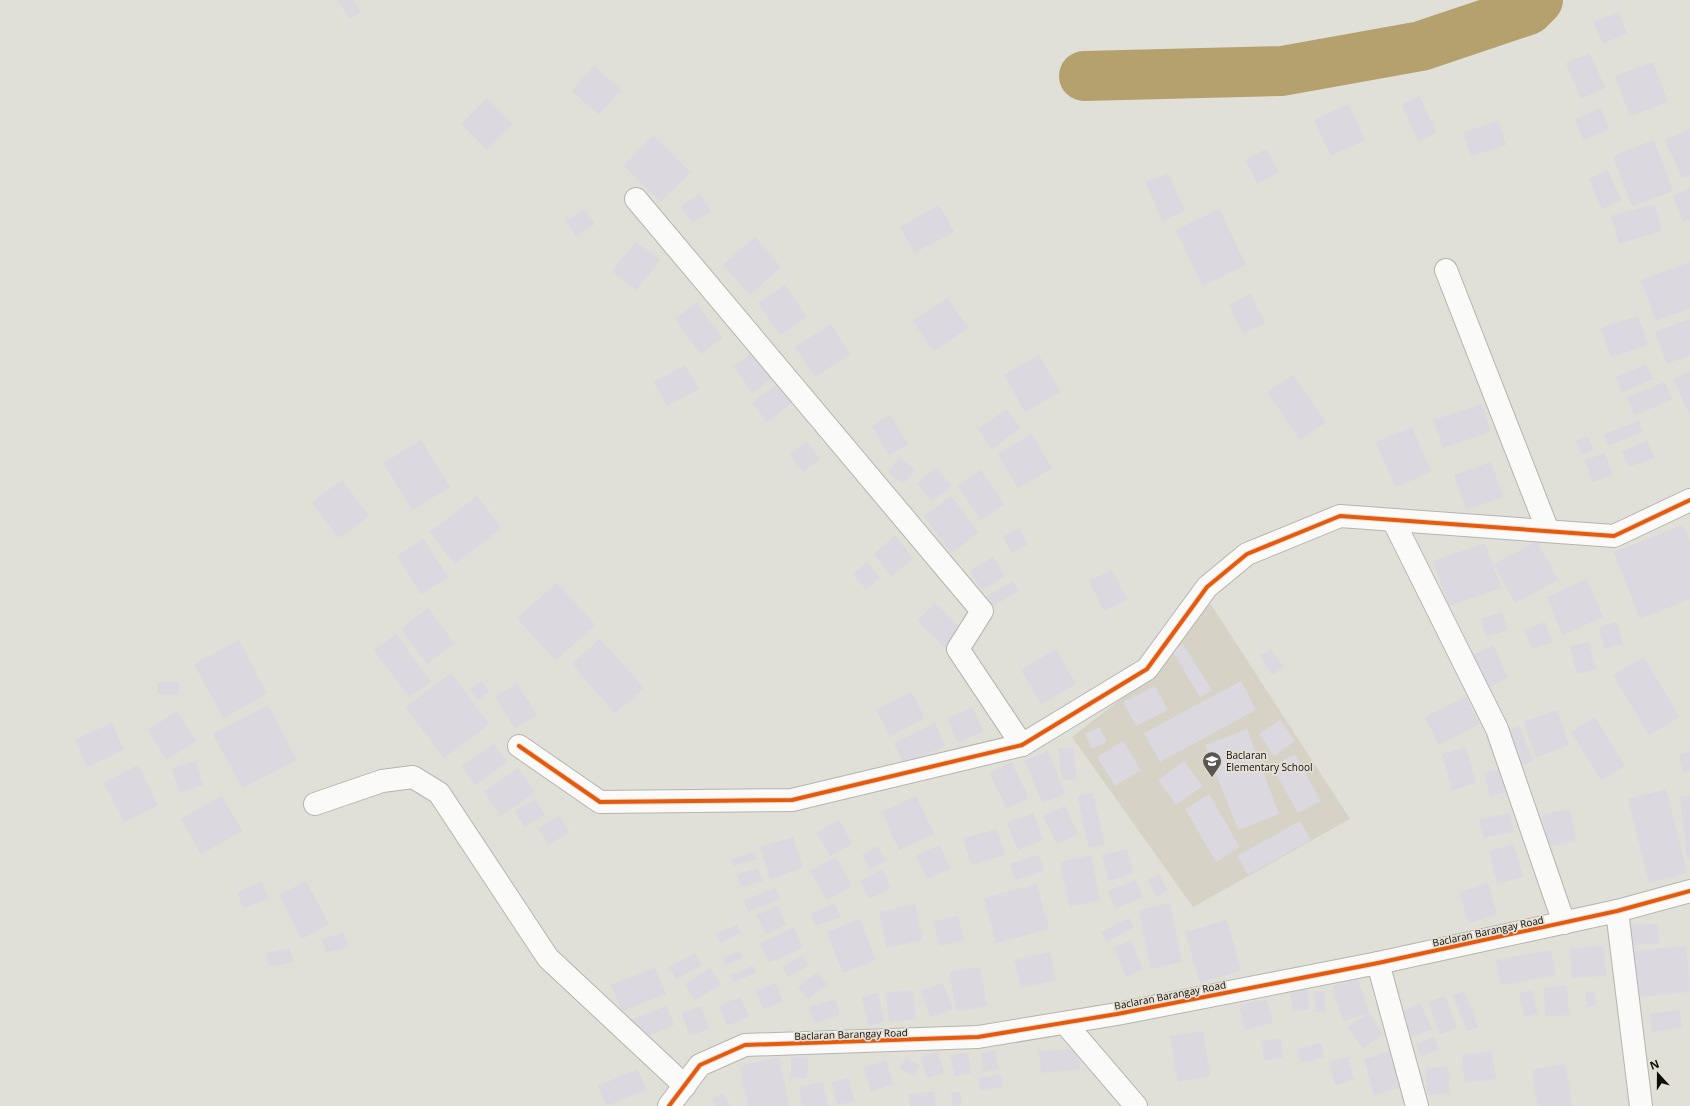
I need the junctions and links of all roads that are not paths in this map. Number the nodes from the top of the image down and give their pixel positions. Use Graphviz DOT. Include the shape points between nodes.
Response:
graph roads {
  1 [pos="636,199"];
  2 [pos="1446,270"];
  3 [pos="1690,500"];
  4 [pos="1393,520"];
  5 [pos="1548,530"];
  6 [pos="1022,745"];
  7 [pos="519,746"];
  8 [pos="315,804"];
  9 [pos="1690,891"];
  10 [pos="1617,912"];
  11 [pos="1564,923"];
  12 [pos="1378,963"];
  13 [pos="1065,1023"];
  14 [pos="685,1086"];
  15 [pos="669,1106"];
  16 [pos="1136,1106"];
  17 [pos="1417,1106"];
  18 [pos="1641,1106"];
  1 -- 6 [label="street" via="982,611 958,649"];
  2 -- 5 [label="street"];
  3 -- 5 [label="street" via="1614,536"];
  4 -- 5 [label="street"];
  4 -- 6 [label="street" via="1340,516 1246,554 1207,587 1147,669"];
  4 -- 11 [label="street" via="1497,729"];
  6 -- 7 [label="street" via="792,800 600,802"];
  8 -- 14 [label="street" via="382,781 413,777 440,793 548,958"];
  9 -- 10 [label="street, Baclaran Barangay Road"];
  10 -- 11 [label="street, Baclaran Barangay Road"];
  10 -- 18 [label="street"];
  11 -- 12 [label="street, Baclaran Barangay Road"];
  12 -- 13 [label="street, Baclaran Barangay Road"];
  12 -- 17 [label="street"];
  13 -- 14 [label="street, Baclaran Barangay Road" via="978,1038 745,1045 700,1064"];
  13 -- 16 [label="street"];
  14 -- 15 [label="street, Baclaran Barangay Road"];
}
